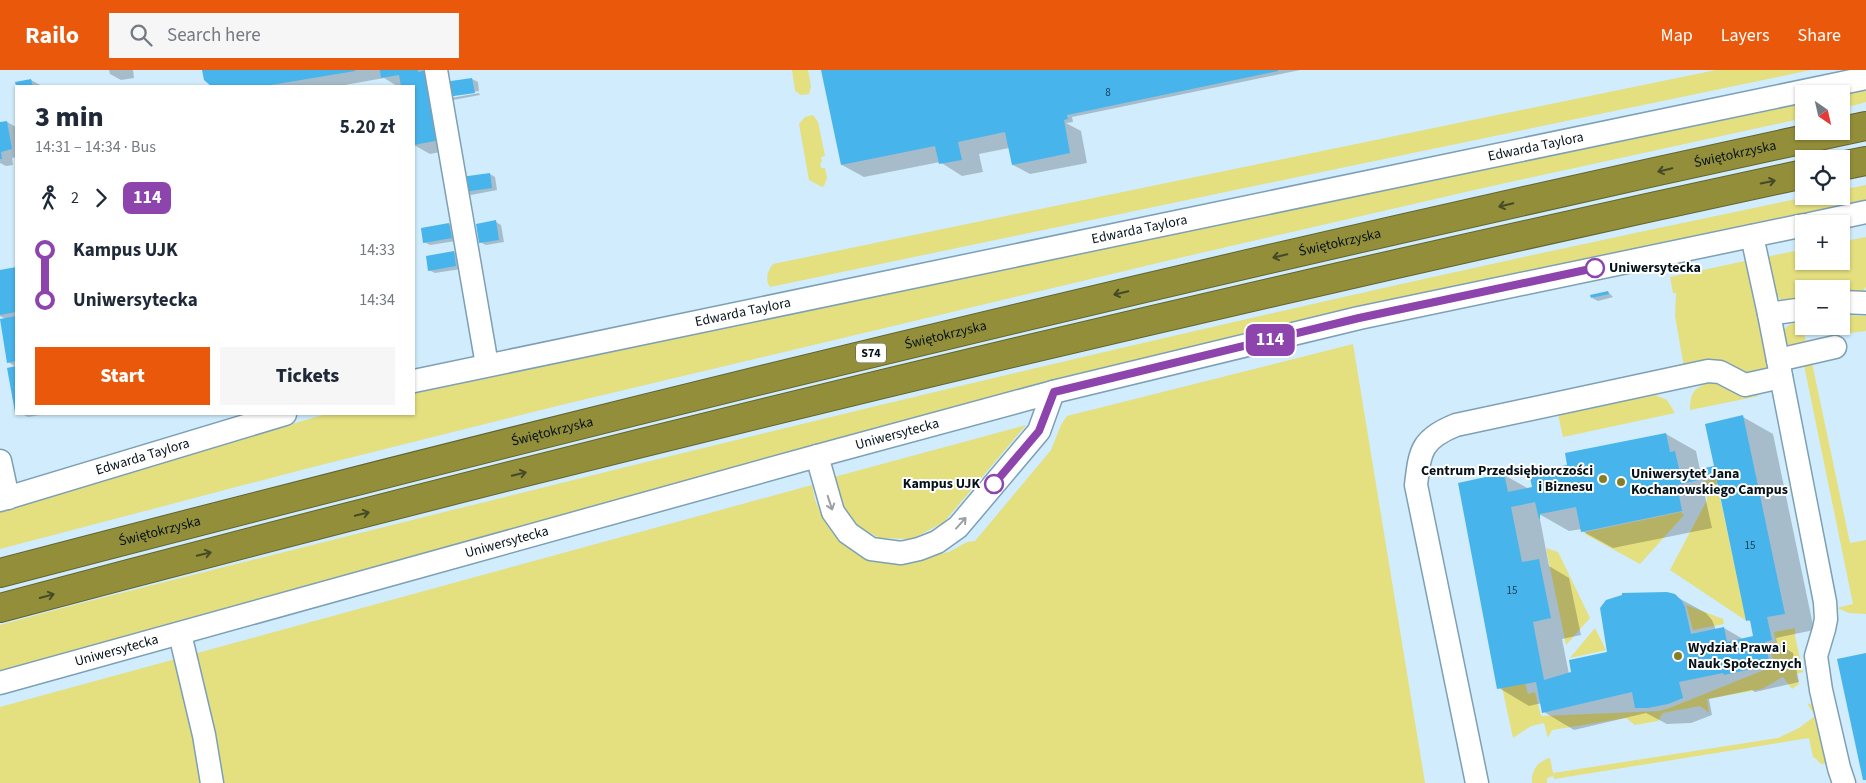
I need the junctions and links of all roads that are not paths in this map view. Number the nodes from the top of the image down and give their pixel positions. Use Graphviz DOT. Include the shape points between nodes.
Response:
graph roads {
  1 [pos="436,70"];
  2 [pos="1834,77"];
  3 [pos="1866,78"];
  4 [pos="1866,126"];
  5 [pos="1866,161"];
  6 [pos="1850,164"];
  7 [pos="1795,176"];
  8 [pos="1866,212"];
  9 [pos="1850,215"];
  10 [pos="1795,227"];
  11 [pos="1752,236"];
  12 [pos="1850,302"];
  13 [pos="1866,303"];
  14 [pos="1795,310"];
  15 [pos="1768,314"];
  16 [pos="1835,347"];
  17 [pos="487,365"];
  18 [pos="1780,369"];
  19 [pos="415,381"];
  20 [pos="1054,392"];
  21 [pos="282,415"];
  22 [pos="817,456"];
  23 [pos="0,461"];
  24 [pos="4,499"];
  25 [pos="0,573"];
  26 [pos="0,608"];
  27 [pos="180,634"];
  28 [pos="0,683"];
  29 [pos="212,783"];
  30 [pos="1477,783"];
  31 [pos="1844,783"];
  1 -- 17 [label="street"];
  2 -- 3 [label="street, Edwarda Taylora"];
  2 -- 17 [label="street, Edwarda Taylora"];
  4 -- 25 [label="highway, Świętokrzyska / S74, one-way" via="1126,292 721,389"];
  5 -- 6 [label="highway"];
  26 -- 7 [label="highway, one-way" via="535,470 960,366"];
  8 -- 9 [label="street"];
  10 -- 11 [label="street, Uniwersytecka"];
  11 -- 15 [label="street"];
  11 -- 20 [label="street, Uniwersytecka" via="1359,318"];
  12 -- 13 [label="street"];
  14 -- 15 [label="street"];
  15 -- 18 [label="street"];
  16 -- 18 [label="street"];
  17 -- 19 [label="street, Edwarda Taylora"];
  18 -- 30 [label="street" via="1745,385 1720,372 1708,371 1456,426 1441,431 1428,443 1420,454 1416,485"];
  18 -- 31 [label="street" via="1825,602 1825,624 1816,656 1818,673"];
  20 -- 22 [label="street, Uniwersytecka"];
  22 -- 20 [label="street, one-way" via="833,512 848,533 871,549 901,553 919,550 958,527 1039,431"];
  21 -- 24 [label="street, Edwarda Taylora"];
  22 -- 27 [label="street, Uniwersytecka"];
  23 -- 24 [label="street"];
  27 -- 28 [label="street, Uniwersytecka"];
  27 -- 29 [label="street"];
}
